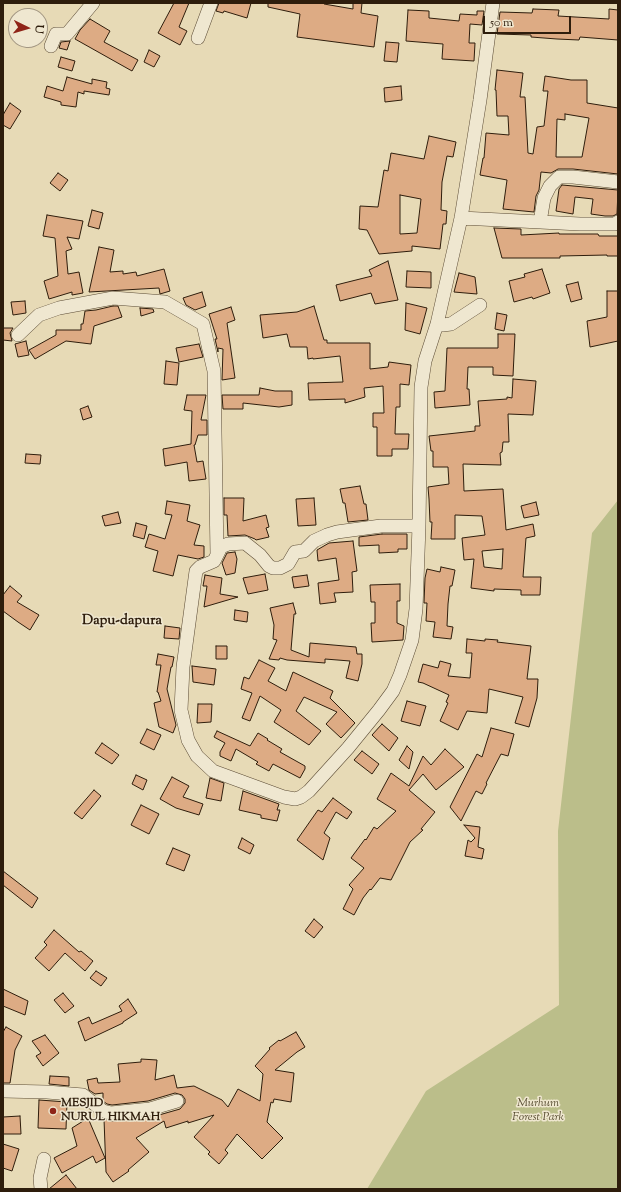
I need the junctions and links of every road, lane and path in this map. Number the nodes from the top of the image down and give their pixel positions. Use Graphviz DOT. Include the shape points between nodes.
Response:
graph roads {
  1 [pos="93,3"];
  2 [pos="211,3"];
  3 [pos="493,3"];
  4 [pos="198,38"];
  5 [pos="51,46"];
  6 [pos="618,182"];
  7 [pos="461,218"];
  8 [pos="540,222"];
  9 [pos="618,222"];
  10 [pos="480,305"];
  11 [pos="437,324"];
  12 [pos="18,335"];
  13 [pos="419,526"];
  14 [pos="216,555"];
  15 [pos="3,1091"];
  16 [pos="177,1101"];
  17 [pos="44,1160"];
  18 [pos="40,1189"];
  1 -- 5 [label="street" via="67,34 56,34"];
  2 -- 4 [label="street"];
  3 -- 7 [label="street"];
  6 -- 8 [label="street" via="559,177 550,186 544,198"];
  7 -- 8 [label="street"];
  7 -- 11 [label="street"];
  8 -- 9 [label="street"];
  10 -- 11 [label="street" via="456,322 447,325"];
  11 -- 13 [label="street" via="425,361 421,387"];
  12 -- 14 [label="street" via="39,315 59,308 113,298 165,302 203,324 214,371"];
  13 -- 14 [label="street" via="381,526 327,535 314,540 304,551 295,552 288,564 280,568 268,566 245,542 224,545"];
  13 -- 14 [label="street" via="416,609 412,640 393,691 348,748 309,791 295,799 214,771 197,756 188,740 181,696 196,571 214,561"];
  15 -- 16 [label="street" via="82,1095 103,1111 111,1113 150,1109"];
  17 -- 18 [label="street"];
}
